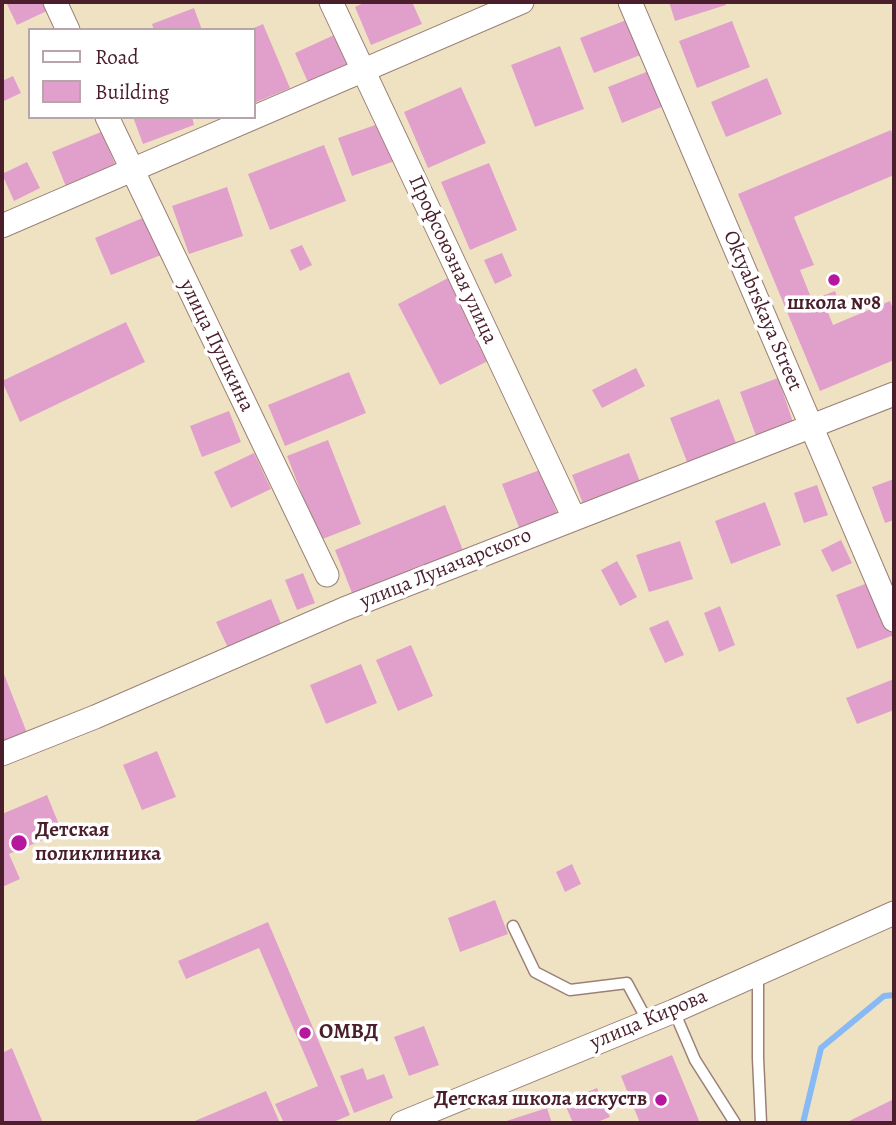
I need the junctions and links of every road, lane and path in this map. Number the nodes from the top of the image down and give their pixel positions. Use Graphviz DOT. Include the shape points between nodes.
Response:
graph roads {
  1 [pos="55,2"];
  2 [pos="331,2"];
  3 [pos="523,2"];
  4 [pos="630,2"];
  5 [pos="67,28"];
  6 [pos="364,72"];
  7 [pos="108,119"];
  8 [pos="255,119"];
  9 [pos="256,119"];
  10 [pos="132,172"];
  11 [pos="2,226"];
  12 [pos="894,394"];
  13 [pos="812,426"];
  14 [pos="574,518"];
  15 [pos="327,575"];
  16 [pos="894,620"];
  17 [pos="2,754"];
  18 [pos="894,913"];
  19 [pos="513,926"];
  20 [pos="758,973"];
  21 [pos="674,1011"];
  22 [pos="648,1022"];
  23 [pos="402,1123"];
  24 [pos="735,1123"];
  25 [pos="761,1123"];
  1 -- 5 [label="street"];
  2 -- 6 [label="street, Профсоюзная улица"];
  3 -- 6 [label="street"];
  4 -- 13 [label="street, Oktyabrskaya Street"];
  6 -- 9 [label="street"];
  6 -- 14 [label="street, Профсоюзная улица"];
  7 -- 10 [label="street, улица Пушкина"];
  8 -- 10 [label="street"];
  10 -- 11 [label="street"];
  10 -- 15 [label="street, улица Пушкина"];
  12 -- 13 [label="street, улица Луначарского"];
  13 -- 14 [label="street, улица Луначарского"];
  13 -- 16 [label="street, Oktyabrskaya Street"];
  14 -- 17 [label="street, улица Луначарского" via="344,609"];
  18 -- 20 [label="street, улица Кирова"];
  19 -- 22 [label="lane" via="536,972 570,990 627,983"];
  20 -- 21 [label="street, улица Кирова"];
  20 -- 25 [label="lane"];
  21 -- 22 [label="street, улица Кирова"];
  21 -- 24 [label="lane" via="695,1060"];
  22 -- 23 [label="street, улица Кирова"];
}
